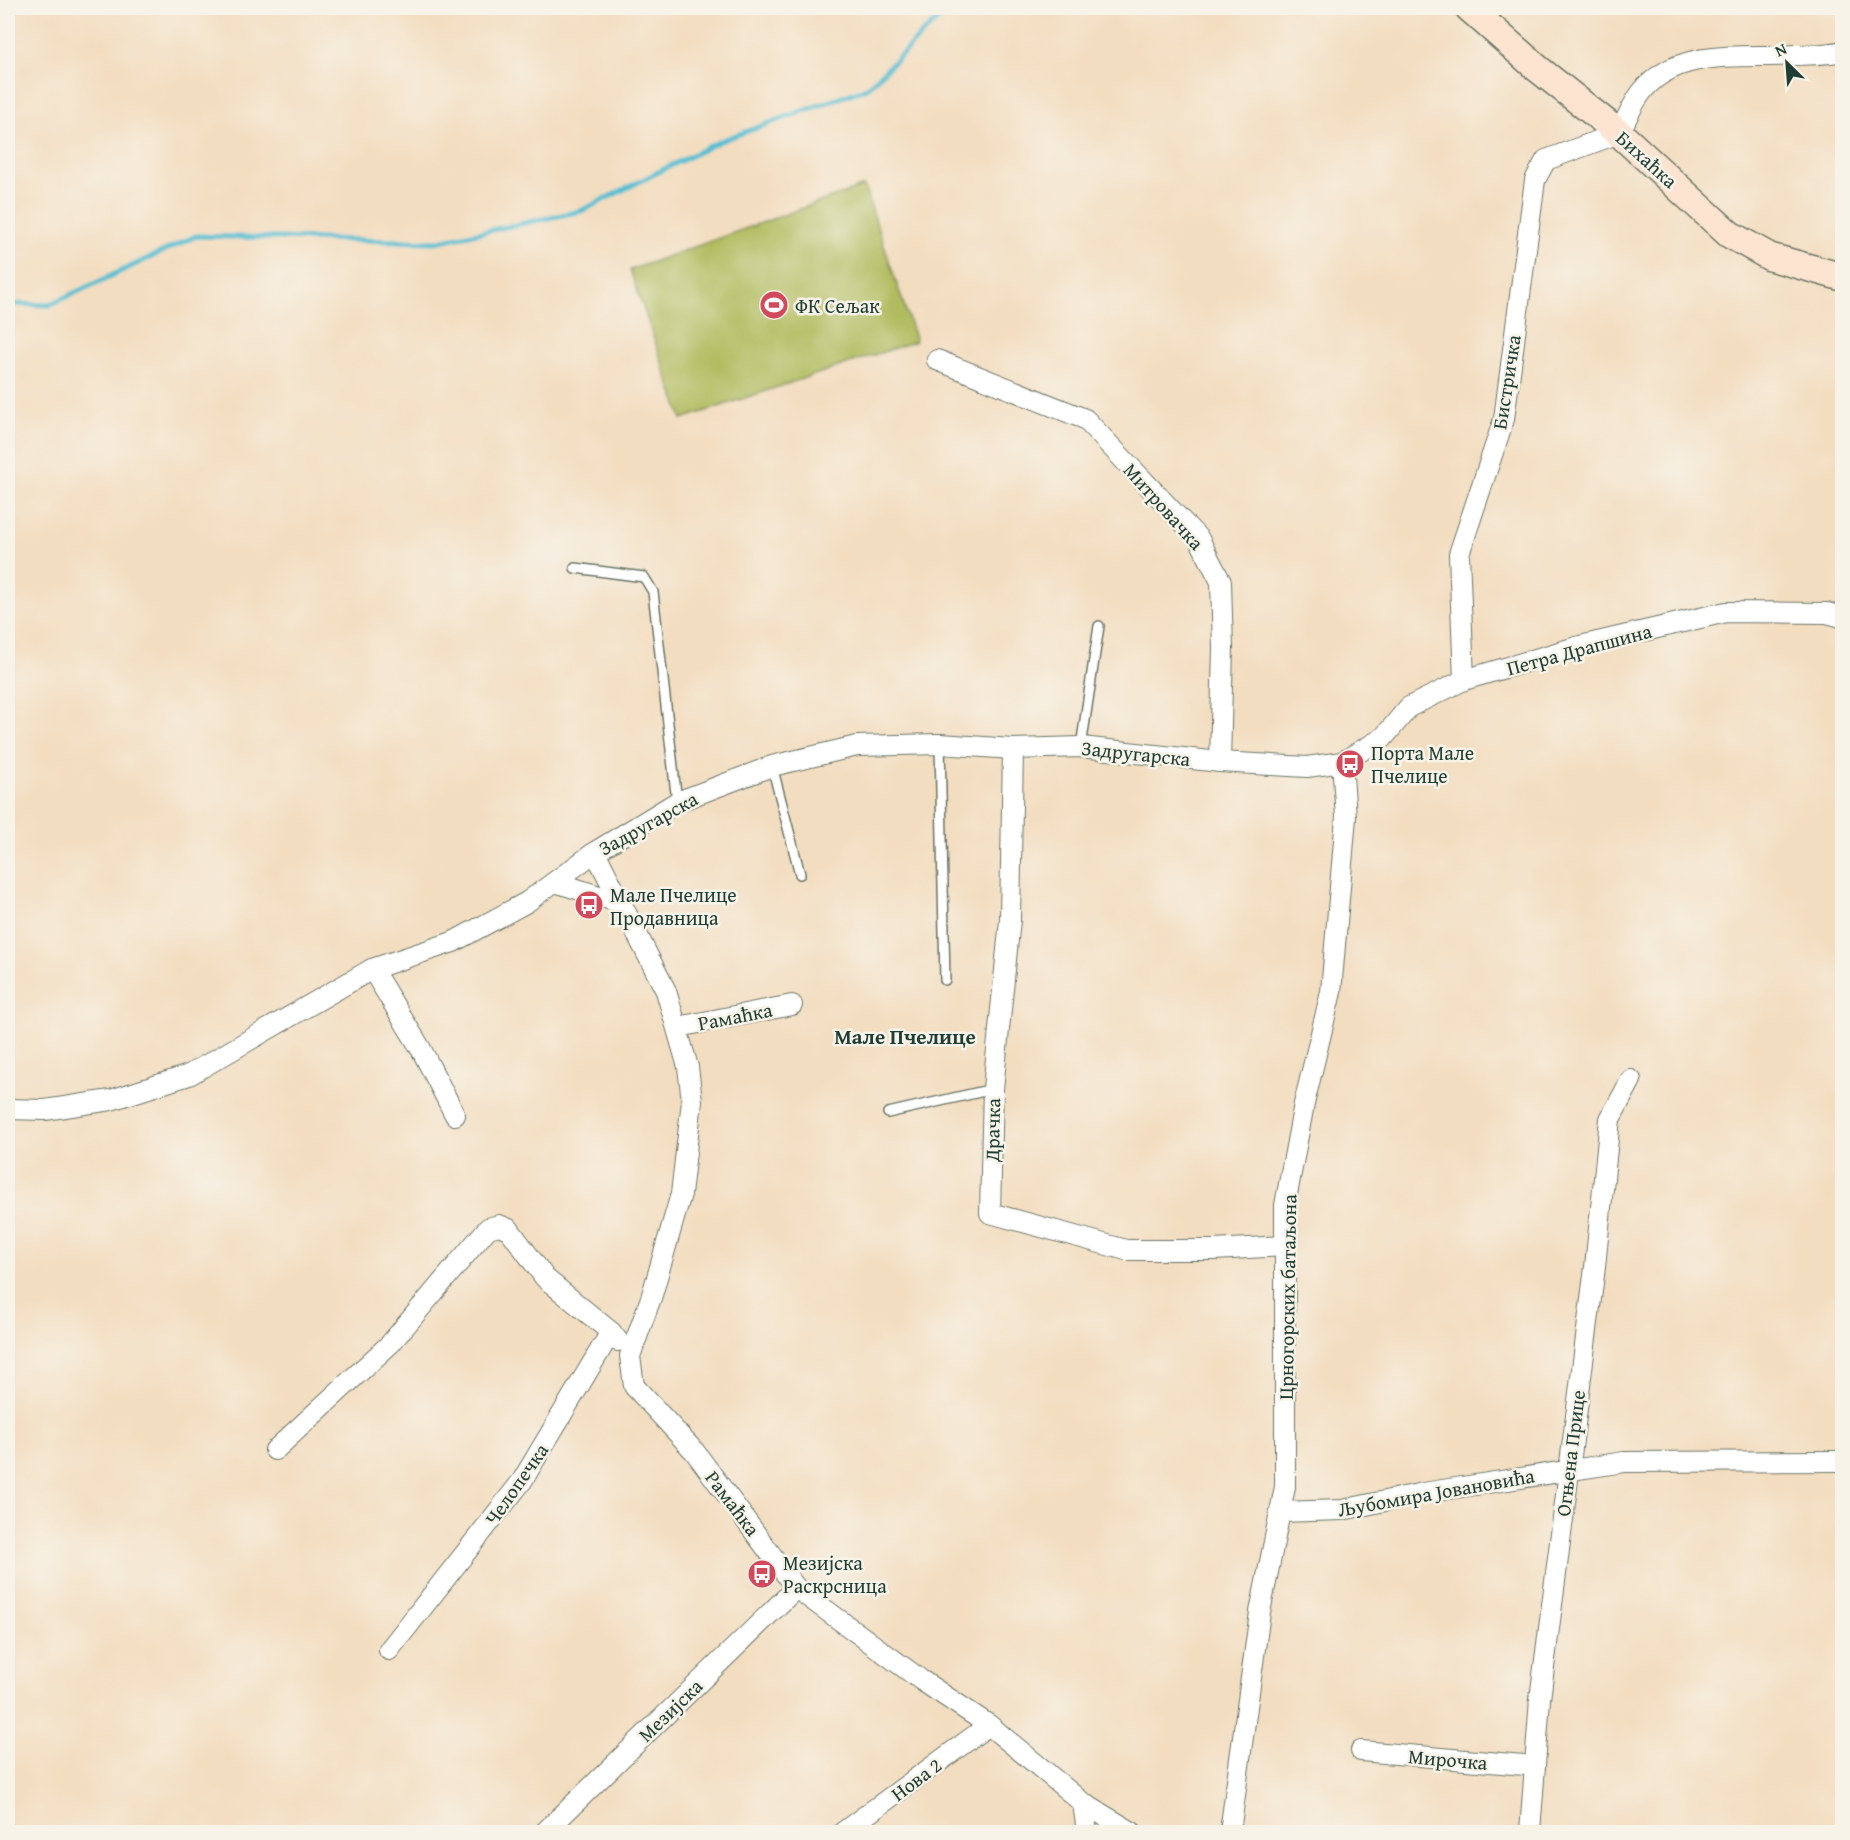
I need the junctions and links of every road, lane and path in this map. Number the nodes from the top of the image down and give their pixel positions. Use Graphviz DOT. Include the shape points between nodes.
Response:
graph roads {
  1 [pos="1469,8"];
  2 [pos="1842,51"];
  3 [pos="1619,133"];
  4 [pos="1842,277"];
  5 [pos="937,360"];
  6 [pos="575,568"];
  7 [pos="1842,617"];
  8 [pos="1099,626"];
  9 [pos="1464,680"];
  10 [pos="940,744"];
  11 [pos="1081,747"];
  12 [pos="1013,749"];
  13 [pos="1220,762"];
  14 [pos="1342,762"];
  15 [pos="772,766"];
  16 [pos="677,802"];
  17 [pos="595,852"];
  18 [pos="800,874"];
  19 [pos="555,882"];
  20 [pos="621,903"];
  21 [pos="372,969"];
  22 [pos="945,980"];
  23 [pos="792,1005"];
  24 [pos="678,1027"];
  25 [pos="1631,1080"];
  26 [pos="993,1089"];
  27 [pos="8,1109"];
  28 [pos="888,1113"];
  29 [pos="456,1115"];
  30 [pos="1285,1246"];
  31 [pos="611,1332"];
  32 [pos="630,1356"];
  33 [pos="275,1450"];
  34 [pos="1842,1461"];
  35 [pos="1570,1470"];
  36 [pos="1280,1512"];
  37 [pos="796,1588"];
  38 [pos="389,1650"];
  39 [pos="989,1725"];
  40 [pos="1360,1751"];
  41 [pos="1535,1766"];
  42 [pos="1083,1803"];
  43 [pos="545,1833"];
  44 [pos="843,1833"];
  45 [pos="1088,1833"];
  46 [pos="1132,1833"];
  47 [pos="1230,1833"];
  48 [pos="1530,1833"];
  1 -- 3 [label="street, Бихаћка"];
  2 -- 3 [label="street" via="1711,58 1679,64 1658,76 1641,93"];
  3 -- 4 [label="street, Бихаћка" via="1729,234 1770,257"];
  3 -- 9 [label="street, Бистричка" via="1546,160 1536,180 1504,419 1459,554"];
  5 -- 13 [label="street, Митровачка" via="1085,419 1199,539 1221,582"];
  6 -- 16 [label="lane" via="644,577 650,584"];
  7 -- 9 [label="street, Петра Драпшина" via="1827,612 1726,612 1576,647"];
  8 -- 11 [label="lane"];
  9 -- 14 [label="street, Петра Драпшина" via="1409,707 1383,738"];
  10 -- 12 [label="street, Задругарска"];
  10 -- 15 [label="street, Задругарска" via="857,746"];
  10 -- 22 [label="lane"];
  11 -- 12 [label="street, Задругарска"];
  11 -- 13 [label="street, Задругарска"];
  12 -- 26 [label="street, Драчка" via="1010,920"];
  13 -- 14 [label="street, Задругарска" via="1307,767"];
  14 -- 30 [label="street, Црногорских батаљона" via="1346,817 1331,992 1285,1205"];
  15 -- 16 [label="street, Задругарска"];
  15 -- 18 [label="lane"];
  16 -- 17 [label="street, Задругарска"];
  17 -- 19 [label="street, Задругарска"];
  17 -- 20 [label="street, Рамаћка"];
  19 -- 20 [label="street"];
  19 -- 21 [label="street, Задругарска" via="527,902 453,942"];
  20 -- 24 [label="street, Рамаћка" via="666,991"];
  21 -- 27 [label="street, Задругарска" via="189,1075 111,1100 45,1110"];
  21 -- 29 [label="street"];
  23 -- 24 [label="street, Рамаћка"];
  24 -- 32 [label="street, Рамаћка" via="692,1101 681,1194"];
  25 -- 35 [label="street, Огњена Прице" via="1610,1119"];
  26 -- 28 [label="lane"];
  26 -- 30 [label="street, Драчка" via="990,1213 1126,1250"];
  30 -- 36 [label="street, Црногорских батаљона" via="1285,1488"];
  31 -- 32 [label="street"];
  31 -- 33 [label="street" via="545,1278 509,1229 488,1228 390,1344"];
  31 -- 38 [label="street, Челопечка" via="522,1481"];
  32 -- 37 [label="street, Рамаћка" via="633,1386 695,1452"];
  34 -- 35 [label="street, Љубомира Јовановића" via="1624,1461"];
  35 -- 36 [label="street, Љубомира Јовановића" via="1342,1510"];
  35 -- 41 [label="street, Огњена Прице"];
  36 -- 47 [label="street, Црногорских батаљона" via="1260,1612"];
  37 -- 39 [label="street, Рамаћка"];
  37 -- 43 [label="street, Мезијска"];
  39 -- 42 [label="street, Рамаћка"];
  39 -- 44 [label="street, Нова 2"];
  40 -- 41 [label="street, Мирочка"];
  41 -- 48 [label="street, Огњена Прице"];
  42 -- 45 [label="street"];
  42 -- 46 [label="street, Рамаћка"];
}
